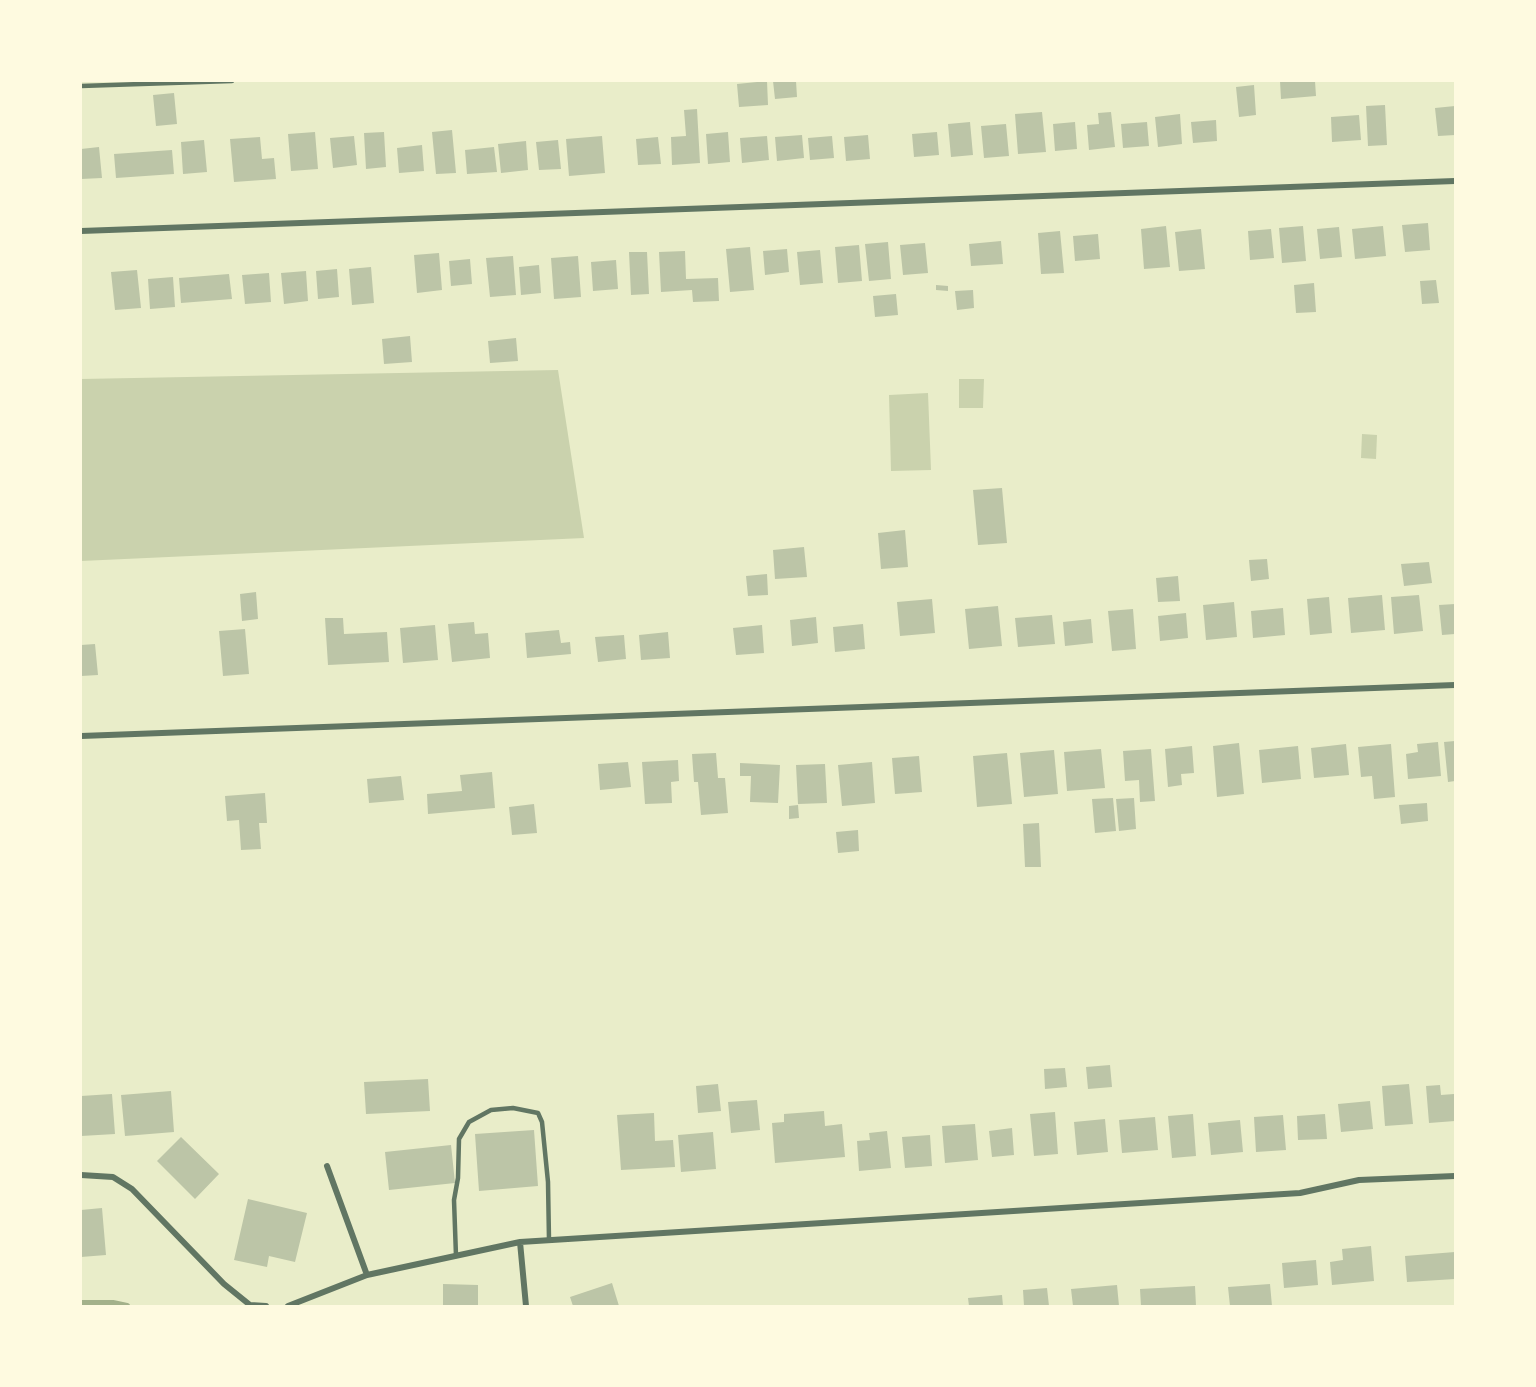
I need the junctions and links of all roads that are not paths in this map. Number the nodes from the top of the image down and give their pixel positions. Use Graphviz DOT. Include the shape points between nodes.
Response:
graph roads {
  1 [pos="232,81"];
  2 [pos="81,86"];
  3 [pos="1455,182"];
  4 [pos="81,231"];
  5 [pos="1455,685"];
  6 [pos="81,736"];
  7 [pos="327,1166"];
  8 [pos="81,1175"];
  9 [pos="1455,1176"];
  10 [pos="549,1240"];
  11 [pos="520,1242"];
  12 [pos="456,1256"];
  13 [pos="367,1275"];
  14 [pos="266,1306"];
  15 [pos="288,1306"];
  16 [pos="526,1306"];
  1 -- 2 [label="lane"];
  3 -- 4 [label="street"];
  5 -- 6 [label="street"];
  7 -- 13 [label="street"];
  8 -- 14 [label="street" via="113,1177 132,1189 224,1284 250,1305"];
  9 -- 10 [label="street" via="1359,1180 1300,1193"];
  10 -- 11 [label="street"];
  10 -- 12 [label="lane" via="548,1182 538,1113 513,1108 491,1110 469,1122 459,1139 454,1200"];
  11 -- 12 [label="street"];
  11 -- 16 [label="street"];
  12 -- 13 [label="street"];
  13 -- 15 [label="street"];
}
